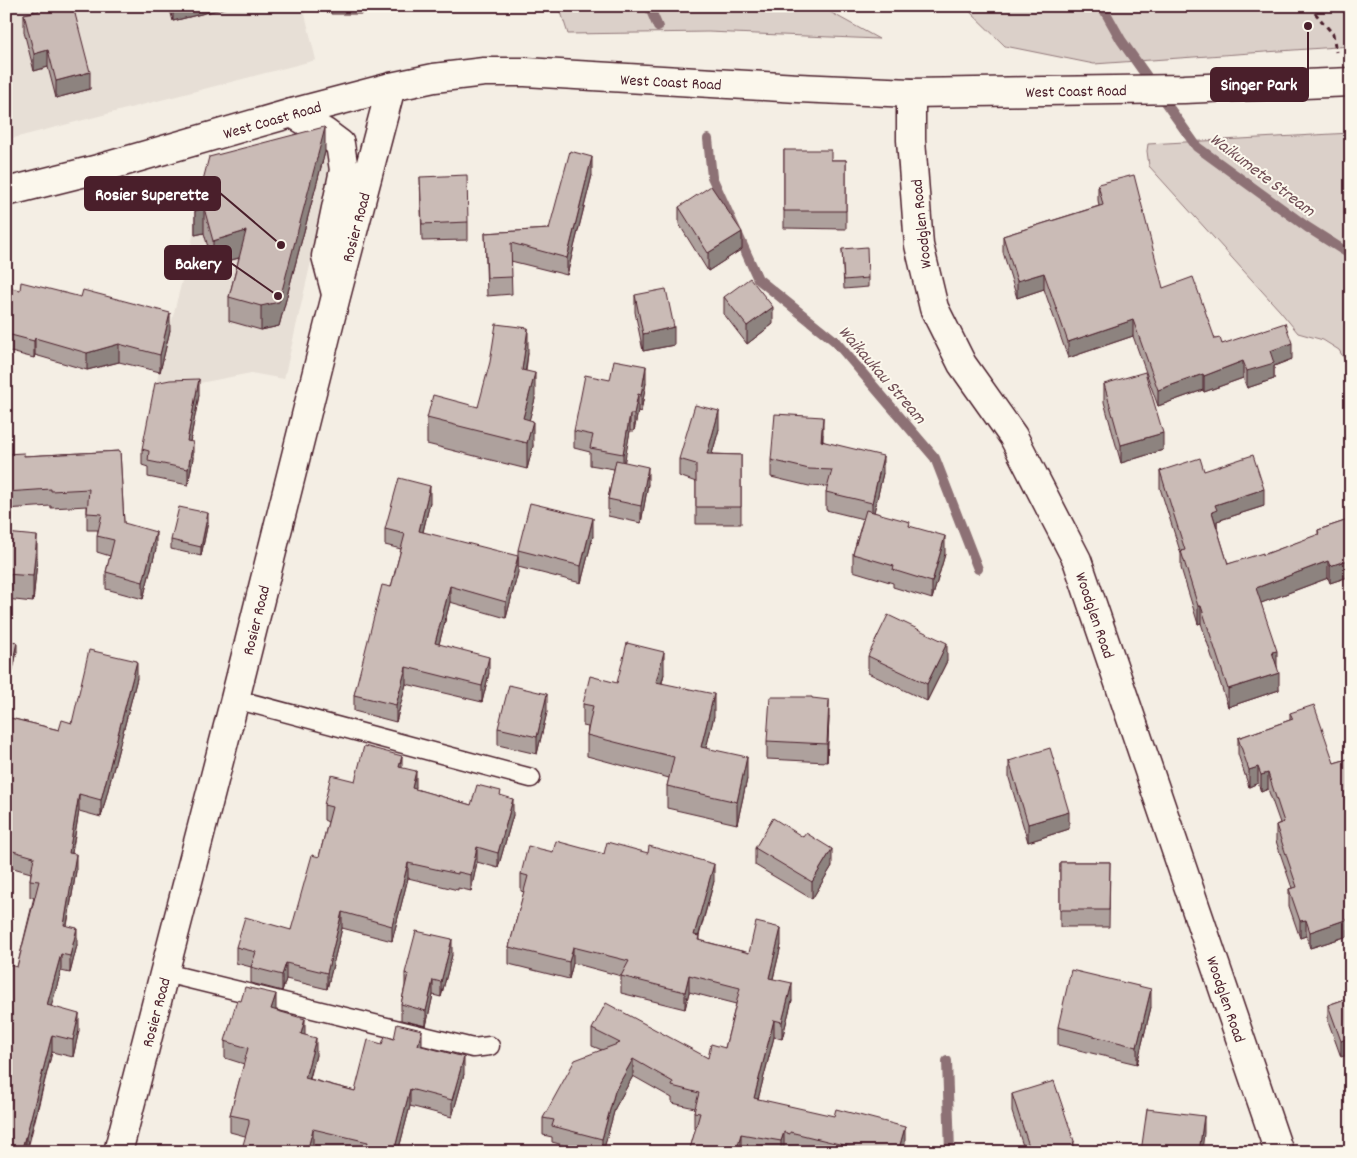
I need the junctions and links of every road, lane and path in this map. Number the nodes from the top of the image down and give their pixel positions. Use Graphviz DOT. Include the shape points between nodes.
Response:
graph roads {
  1 [pos="1309,6"];
  2 [pos="1346,82"];
  3 [pos="391,87"];
  4 [pos="911,93"];
  5 [pos="292,113"];
  6 [pos="6,192"];
  7 [pos="336,296"];
  8 [pos="235,699"];
  9 [pos="531,778"];
  10 [pos="165,973"];
  11 [pos="490,1046"];
  12 [pos="118,1152"];
  13 [pos="1279,1152"];
  1 -- 2 [label="path" via="1333,34"];
  2 -- 4 [label="street, West Coast Road" via="1184,89"];
  3 -- 4 [label="street, West Coast Road" via="484,72 525,72"];
  3 -- 5 [label="street, West Coast Road"];
  3 -- 7 [label="street, Rosier Road"];
  4 -- 13 [label="street, Woodglen Road" via="919,245 934,308 962,364 1013,436 1077,560"];
  5 -- 6 [label="street, West Coast Road"];
  5 -- 7 [label="street" via="340,144 344,170 326,256"];
  7 -- 8 [label="street, Rosier Road"];
  8 -- 9 [label="lane"];
  8 -- 10 [label="street, Rosier Road"];
  10 -- 11 [label="lane" via="473,1048"];
  10 -- 12 [label="street, Rosier Road"];
}
